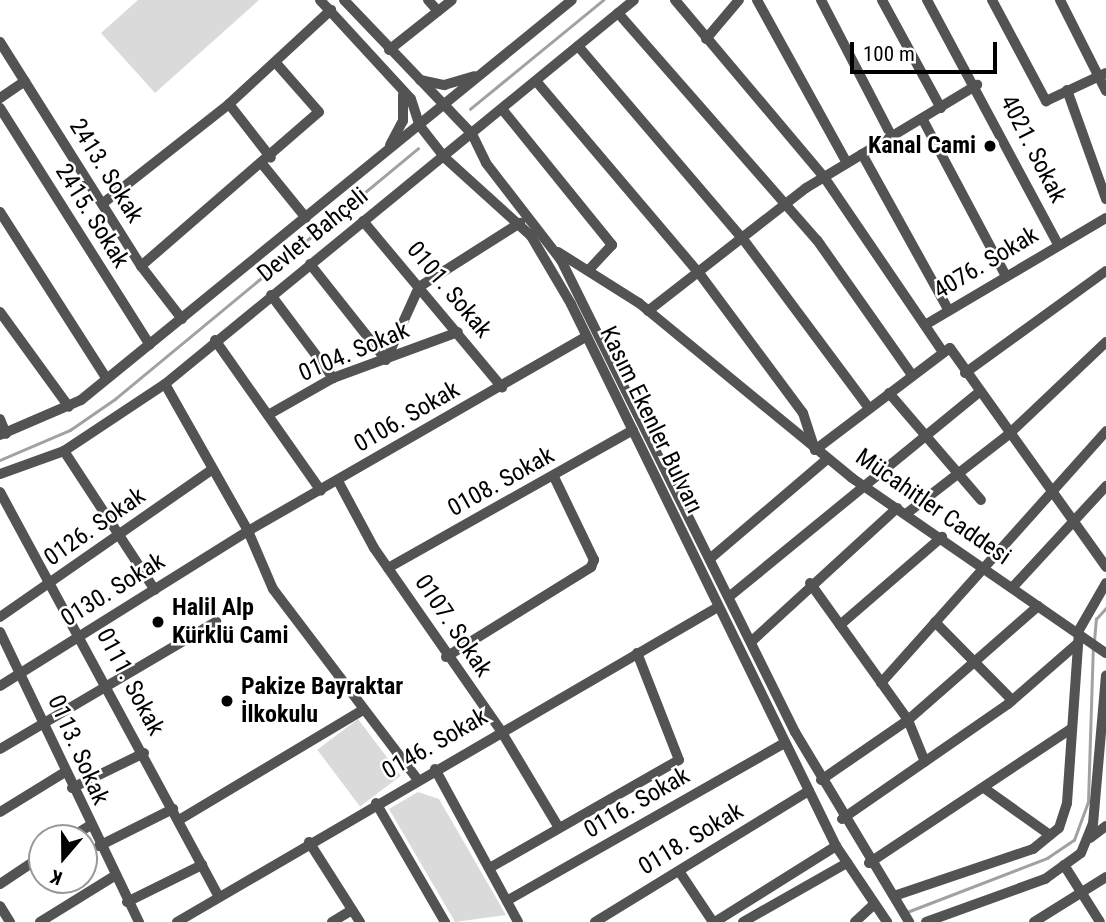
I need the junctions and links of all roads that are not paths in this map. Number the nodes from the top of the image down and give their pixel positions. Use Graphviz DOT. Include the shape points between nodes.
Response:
graph roads {
  1 [pos="320,0"];
  2 [pos="345,0"];
  3 [pos="428,0"];
  4 [pos="452,0"];
  5 [pos="572,0"];
  6 [pos="634,0"];
  7 [pos="675,0"];
  8 [pos="739,0"];
  9 [pos="757,0"];
  10 [pos="821,0"];
  11 [pos="883,0"];
  12 [pos="927,0"];
  13 [pos="992,0"];
  14 [pos="1060,0"];
  15 [pos="331,10"];
  16 [pos="438,11"];
  17 [pos="618,13"];
  18 [pos="706,39"];
  19 [pos="0,42"];
  20 [pos="578,46"];
  21 [pos="389,50"];
  22 [pos="276,63"];
  23 [pos="487,70"];
  24 [pos="1102,75"];
  25 [pos="418,79"];
  26 [pos="25,81"];
  27 [pos="536,81"];
  28 [pos="976,85"];
  29 [pos="399,86"];
  30 [pos="1067,90"];
  31 [pos="1106,91"];
  32 [pos="0,98"];
  33 [pos="229,104"];
  34 [pos="444,107"];
  35 [pos="0,108"];
  36 [pos="941,108"];
  37 [pos="502,109"];
  38 [pos="923,120"];
  39 [pos="420,126"];
  40 [pos="472,134"];
  41 [pos="892,136"];
  42 [pos="862,154"];
  43 [pos="384,155"];
  44 [pos="444,157"];
  45 [pos="267,162"];
  46 [pos="847,163"];
  47 [pos="824,177"];
  48 [pos="1106,199"];
  49 [pos="102,204"];
  50 [pos="786,205"];
  51 [pos="0,212"];
  52 [pos="306,218"];
  53 [pos="1106,218"];
  54 [pos="363,221"];
  55 [pos="520,223"];
  56 [pos="743,239"];
  57 [pos="1059,244"];
  58 [pos="554,249"];
  59 [pos="310,264"];
  60 [pos="141,266"];
  61 [pos="588,271"];
  62 [pos="1106,271"];
  63 [pos="699,273"];
  64 [pos="1006,276"];
  65 [pos="419,287"];
  66 [pos="271,295"];
  67 [pos="648,311"];
  68 [pos="949,311"];
  69 [pos="0,312"];
  70 [pos="182,319"];
  71 [pos="925,325"];
  72 [pos="458,332"];
  73 [pos="586,337"];
  74 [pos="215,340"];
  75 [pos="1106,342"];
  76 [pos="150,345"];
  77 [pos="943,352"];
  78 [pos="386,360"];
  79 [pos="965,373"];
  80 [pos="912,375"];
  81 [pos="107,379"];
  82 [pos="333,379"];
  83 [pos="165,384"];
  84 [pos="502,387"];
  85 [pos="979,392"];
  86 [pos="889,393"];
  87 [pos="69,407"];
  88 [pos="869,408"];
  89 [pos="268,415"];
  90 [pos="0,419"];
  91 [pos="633,430"];
  92 [pos="1106,431"];
  93 [pos="3,435"];
  94 [pos="1008,435"];
  95 [pos="924,436"];
  96 [pos="816,450"];
  97 [pos="64,451"];
  98 [pos="827,458"];
  99 [pos="212,469"];
  100 [pos="0,474"];
  101 [pos="955,476"];
  102 [pos="554,477"];
  103 [pos="338,481"];
  104 [pos="862,486"];
  105 [pos="1106,486"];
  106 [pos="321,491"];
  107 [pos="0,492"];
  108 [pos="1050,493"];
  109 [pos="981,500"];
  110 [pos="902,511"];
  111 [pos="1070,520"];
  112 [pos="248,531"];
  113 [pos="121,535"];
  114 [pos="942,537"];
  115 [pos="712,557"];
  116 [pos="1106,567"];
  117 [pos="387,568"];
  118 [pos="985,568"];
  119 [pos="50,583"];
  120 [pos="810,583"];
  121 [pos="1106,583"];
  122 [pos="1013,588"];
  123 [pos="155,590"];
  124 [pos="730,596"];
  125 [pos="1038,606"];
  126 [pos="718,607"];
  127 [pos="0,617"];
  128 [pos="216,622"];
  129 [pos="936,622"];
  130 [pos="840,625"];
  131 [pos="1079,629"];
  132 [pos="0,632"];
  133 [pos="82,634"];
  134 [pos="752,641"];
  135 [pos="1077,644"];
  136 [pos="637,653"];
  137 [pos="1106,653"];
  138 [pos="446,657"];
  139 [pos="974,664"];
  140 [pos="20,673"];
  141 [pos="1106,676"];
  142 [pos="881,683"];
  143 [pos="108,684"];
  144 [pos="0,686"];
  145 [pos="1012,700"];
  146 [pos="363,710"];
  147 [pos="908,720"];
  148 [pos="42,722"];
  149 [pos="1071,729"];
  150 [pos="501,731"];
  151 [pos="785,743"];
  152 [pos="0,749"];
  153 [pos="144,753"];
  154 [pos="925,762"];
  155 [pos="435,769"];
  156 [pos="65,772"];
  157 [pos="417,779"];
  158 [pos="821,780"];
  159 [pos="72,788"];
  160 [pos="984,788"];
  161 [pos="809,792"];
  162 [pos="376,803"];
  163 [pos="173,809"];
  164 [pos="0,812"];
  165 [pos="842,819"];
  166 [pos="179,820"];
  167 [pos="88,824"];
  168 [pos="1106,827"];
  169 [pos="559,828"];
  170 [pos="1050,835"];
  171 [pos="1090,838"];
  172 [pos="309,842"];
  173 [pos="99,846"];
  174 [pos="836,846"];
  175 [pos="847,863"];
  176 [pos="869,863"];
  177 [pos="28,865"];
  178 [pos="202,865"];
  179 [pos="1064,865"];
  180 [pos="493,866"];
  181 [pos="679,871"];
  182 [pos="113,877"];
  183 [pos="1106,877"];
  184 [pos="0,884"];
  185 [pos="1081,892"];
  186 [pos="218,895"];
  187 [pos="510,899"];
  188 [pos="896,900"];
  189 [pos="127,902"];
  190 [pos="0,906"];
  191 [pos="875,906"];
  192 [pos="352,910"];
  193 [pos="10,922"];
  194 [pos="40,922"];
  195 [pos="139,922"];
  196 [pos="177,922"];
  197 [pos="332,922"];
  198 [pos="360,922"];
  199 [pos="445,922"];
  200 [pos="518,922"];
  201 [pos="595,922"];
  202 [pos="714,922"];
  203 [pos="743,922"];
  204 [pos="855,922"];
  205 [pos="887,922"];
  206 [pos="908,922"];
  207 [pos="926,922"];
  208 [pos="1034,922"];
  209 [pos="1100,922"];
  1 -- 15 [label="street, Kasım Ekenler Bulvarı"];
  2 -- 21 [label="street, Kasım Ekenler Bulvarı"];
  3 -- 16 [label="street"];
  4 -- 16 [label="street"];
  5 -- 23 [label="street, Devlet Bahçeli"];
  6 -- 17 [label="street, Devlet Bahçeli"];
  7 -- 18 [label="street"];
  8 -- 18 [label="street"];
  9 -- 46 [label="street"];
  10 -- 41 [label="street"];
  11 -- 36 [label="street"];
  12 -- 28 [label="street, 4021. Sokak"];
  13 -- 30 [label="street" via="1046,101"];
  14 -- 24 [label="street"];
  15 -- 22 [label="street"];
  15 -- 29 [label="street, Kasım Ekenler Bulvarı"];
  16 -- 21 [label="street"];
  17 -- 20 [label="street, Devlet Bahçeli"];
  17 -- 50 [label="street"];
  18 -- 47 [label="street"];
  19 -- 26 [label="street, 2413. Sokak"];
  20 -- 27 [label="street, Devlet Bahçeli"];
  20 -- 56 [label="street"];
  21 -- 25 [label="street, Kasım Ekenler Bulvarı"];
  22 -- 33 [label="street"];
  22 -- 45 [label="street" via="319,112"];
  23 -- 25 [label="street" via="444,85"];
  23 -- 34 [label="street, Devlet Bahçeli"];
  24 -- 30 [label="street"];
  24 -- 31 [label="street"];
  25 -- 34 [label="street, Kasım Ekenler Bulvarı"];
  26 -- 32 [label="street"];
  26 -- 49 [label="street, 2413. Sokak"];
  27 -- 37 [label="street, Devlet Bahçeli"];
  27 -- 63 [label="street"];
  28 -- 36 [label="street"];
  28 -- 57 [label="street, 4021. Sokak"];
  29 -- 39 [label="street, Kasım Ekenler Bulvarı"];
  29 -- 43 [label="street" via="406,102 402,121"];
  30 -- 48 [label="street"];
  33 -- 45 [label="street"];
  33 -- 49 [label="street"];
  34 -- 39 [label="street, Devlet Bahçeli"];
  34 -- 40 [label="street, Kasım Ekenler Bulvarı"];
  35 -- 76 [label="street, 2415. Sokak"];
  36 -- 38 [label="street"];
  37 -- 40 [label="street, Devlet Bahçeli"];
  37 -- 61 [label="street" via="612,245"];
  38 -- 41 [label="street"];
  38 -- 64 [label="street"];
  39 -- 43 [label="street, Devlet Bahçeli"];
  39 -- 44 [label="street, Kasım Ekenler Bulvarı"];
  40 -- 44 [label="street, Devlet Bahçeli"];
  40 -- 58 [label="street, Kasım Ekenler Bulvarı" via="486,163"];
  41 -- 42 [label="street"];
  42 -- 46 [label="street"];
  42 -- 68 [label="street"];
  43 -- 52 [label="street, Devlet Bahçeli"];
  44 -- 54 [label="street, Devlet Bahçeli"];
  44 -- 55 [label="street, Kasım Ekenler Bulvarı"];
  45 -- 52 [label="street"];
  45 -- 60 [label="street"];
  46 -- 47 [label="street"];
  47 -- 50 [label="street"];
  47 -- 71 [label="street"];
  49 -- 60 [label="street, 2413. Sokak"];
  50 -- 56 [label="street"];
  50 -- 80 [label="street" via="865,304"];
  51 -- 81 [label="street"];
  52 -- 70 [label="street, Devlet Bahçeli"];
  53 -- 57 [label="street, 4076. Sokak"];
  54 -- 59 [label="street, Devlet Bahçeli"];
  54 -- 65 [label="street, 0101. Sokak"];
  55 -- 65 [label="street"];
  55 -- 73 [label="street, Kasım Ekenler Bulvarı"];
  56 -- 63 [label="street"];
  56 -- 88 [label="street"];
  57 -- 64 [label="street, 4076. Sokak"];
  58 -- 61 [label="street, Mücahitler Caddesi"];
  58 -- 115 [label="street, Kasım Ekenler Bulvarı"];
  59 -- 66 [label="street, Devlet Bahçeli"];
  59 -- 78 [label="street"];
  60 -- 70 [label="street, 2413. Sokak"];
  61 -- 67 [label="street, Mücahitler Caddesi"];
  62 -- 79 [label="street"];
  63 -- 67 [label="street"];
  63 -- 96 [label="street" via="803,413"];
  64 -- 68 [label="street, 4076. Sokak"];
  65 -- 72 [label="street, 0101. Sokak"];
  65 -- 78 [label="street"];
  66 -- 74 [label="street, Devlet Bahçeli"];
  66 -- 82 [label="street"];
  67 -- 96 [label="street, Mücahitler Caddesi"];
  68 -- 71 [label="street, 4076. Sokak"];
  69 -- 87 [label="street"];
  70 -- 76 [label="street, Devlet Bahçeli"];
  71 -- 77 [label="street"];
  72 -- 78 [label="street, 0104. Sokak"];
  72 -- 84 [label="street, 0101. Sokak"];
  73 -- 84 [label="street, 0106. Sokak"];
  73 -- 91 [label="street, Kasım Ekenler Bulvarı"];
  74 -- 83 [label="street, Devlet Bahçeli"];
  74 -- 89 [label="street"];
  75 -- 94 [label="street"];
  76 -- 81 [label="street, Devlet Bahçeli"];
  77 -- 79 [label="street" via="950,348"];
  77 -- 80 [label="street"];
  78 -- 82 [label="street, 0104. Sokak"];
  79 -- 85 [label="street"];
  80 -- 86 [label="street"];
  81 -- 87 [label="street, Devlet Bahçeli"];
  82 -- 89 [label="street, 0104. Sokak"];
  83 -- 97 [label="street, Devlet Bahçeli"];
  83 -- 99 [label="street"];
  84 -- 103 [label="street, 0106. Sokak"];
  85 -- 94 [label="street"];
  85 -- 95 [label="street"];
  86 -- 88 [label="street"];
  86 -- 95 [label="street"];
  87 -- 93 [label="street, Devlet Bahçeli"];
  88 -- 96 [label="street"];
  89 -- 106 [label="street"];
  90 -- 93 [label="street"];
  91 -- 102 [label="street, 0108. Sokak"];
  91 -- 126 [label="street, Kasım Ekenler Bulvarı"];
  92 -- 108 [label="street"];
  94 -- 101 [label="street"];
  94 -- 108 [label="street"];
  95 -- 101 [label="street"];
  95 -- 104 [label="street"];
  96 -- 98 [label="street, Mücahitler Caddesi"];
  97 -- 100 [label="street, Devlet Bahçeli"];
  97 -- 113 [label="street"];
  98 -- 104 [label="street, Mücahitler Caddesi"];
  98 -- 115 [label="street"];
  99 -- 112 [label="street"];
  99 -- 113 [label="street, 0126. Sokak"];
  101 -- 109 [label="street"];
  101 -- 110 [label="street"];
  102 -- 117 [label="street, 0108. Sokak"];
  102 -- 138 [label="street" via="594,560 591,567"];
  103 -- 106 [label="street, 0106. Sokak"];
  103 -- 117 [label="street, 0107. Sokak"];
  104 -- 110 [label="street, Mücahitler Caddesi"];
  104 -- 124 [label="street"];
  105 -- 111 [label="street"];
  106 -- 112 [label="street, 0106. Sokak"];
  107 -- 119 [label="street, 0111. Sokak"];
  108 -- 111 [label="street"];
  108 -- 118 [label="street"];
  110 -- 114 [label="street, Mücahitler Caddesi"];
  110 -- 120 [label="street"];
  111 -- 116 [label="street"];
  111 -- 122 [label="street"];
  112 -- 123 [label="street, 0130. Sokak"];
  112 -- 146 [label="street" via="273,589"];
  113 -- 119 [label="street, 0126. Sokak"];
  113 -- 123 [label="street"];
  114 -- 118 [label="street, Mücahitler Caddesi"];
  114 -- 130 [label="street"];
  115 -- 124 [label="street, Kasım Ekenler Bulvarı"];
  117 -- 138 [label="street, 0107. Sokak"];
  118 -- 122 [label="street, Mücahitler Caddesi"];
  118 -- 129 [label="street"];
  119 -- 127 [label="street, 0126. Sokak"];
  119 -- 133 [label="street, 0111. Sokak"];
  120 -- 130 [label="street"];
  120 -- 134 [label="street"];
  121 -- 131 [label="street"];
  122 -- 125 [label="street, Mücahitler Caddesi"];
  123 -- 133 [label="street, 0130. Sokak"];
  124 -- 134 [label="street, Kasım Ekenler Bulvarı"];
  125 -- 131 [label="street, Mücahitler Caddesi"];
  125 -- 139 [label="street"];
  126 -- 136 [label="street, 0146. Sokak"];
  126 -- 151 [label="street, Kasım Ekenler Bulvarı"];
  128 -- 143 [label="street"];
  129 -- 139 [label="street"];
  129 -- 142 [label="street"];
  130 -- 142 [label="street"];
  131 -- 135 [label="street"];
  131 -- 137 [label="street, Mücahitler Caddesi"];
  132 -- 140 [label="street, 0113. Sokak"];
  133 -- 140 [label="street, 0130. Sokak"];
  133 -- 143 [label="street, 0111. Sokak"];
  134 -- 158 [label="street, Kasım Ekenler Bulvarı"];
  135 -- 145 [label="street"];
  135 -- 149 [label="street"];
  136 -- 150 [label="street, 0146. Sokak"];
  136 -- 169 [label="street" via="679,760"];
  138 -- 150 [label="street, 0107. Sokak"];
  139 -- 145 [label="street"];
  139 -- 147 [label="street"];
  140 -- 144 [label="street, 0130. Sokak"];
  140 -- 148 [label="street, 0113. Sokak"];
  141 -- 171 [label="street"];
  142 -- 147 [label="street"];
  143 -- 148 [label="street"];
  143 -- 153 [label="street, 0111. Sokak"];
  145 -- 154 [label="street"];
  146 -- 157 [label="street"];
  146 -- 166 [label="street"];
  147 -- 154 [label="street"];
  147 -- 158 [label="street"];
  148 -- 152 [label="street"];
  148 -- 156 [label="street, 0113. Sokak"];
  149 -- 160 [label="street"];
  149 -- 170 [label="street" via="1067,803"];
  150 -- 155 [label="street, 0146. Sokak"];
  150 -- 169 [label="street, 0107. Sokak"];
  151 -- 161 [label="street, Kasım Ekenler Bulvarı"];
  151 -- 187 [label="street, 0116. Sokak"];
  153 -- 159 [label="street"];
  153 -- 163 [label="street, 0111. Sokak"];
  154 -- 165 [label="street"];
  155 -- 157 [label="street, 0146. Sokak"];
  155 -- 180 [label="street"];
  156 -- 159 [label="street, 0113. Sokak"];
  156 -- 164 [label="street"];
  157 -- 162 [label="street, 0146. Sokak"];
  158 -- 165 [label="street, Kasım Ekenler Bulvarı"];
  159 -- 167 [label="street, 0113. Sokak"];
  160 -- 170 [label="street"];
  160 -- 176 [label="street"];
  161 -- 174 [label="street, Kasım Ekenler Bulvarı"];
  161 -- 181 [label="street, 0118. Sokak"];
  162 -- 172 [label="street, 0146. Sokak"];
  162 -- 199 [label="street"];
  163 -- 166 [label="street, 0111. Sokak"];
  163 -- 173 [label="street"];
  165 -- 176 [label="street, Kasım Ekenler Bulvarı"];
  166 -- 178 [label="street, 0111. Sokak"];
  168 -- 171 [label="street"];
  169 -- 180 [label="street"];
  170 -- 188 [label="street" via="1033,849"];
  171 -- 179 [label="street"];
  172 -- 186 [label="street, 0146. Sokak"];
  172 -- 192 [label="street"];
  173 -- 182 [label="street, 0113. Sokak"];
  174 -- 175 [label="street, Kasım Ekenler Bulvarı"];
  174 -- 202 [label="street"];
  175 -- 191 [label="street, Kasım Ekenler Bulvarı"];
  175 -- 203 [label="street"];
  176 -- 188 [label="street, Kasım Ekenler Bulvarı"];
  177 -- 184 [label="street"];
  178 -- 186 [label="street, 0111. Sokak"];
  178 -- 189 [label="street"];
  179 -- 185 [label="street"];
  179 -- 207 [label="street" via="1045,879"];
  180 -- 187 [label="street"];
  181 -- 201 [label="street, 0118. Sokak"];
  181 -- 202 [label="street"];
  182 -- 189 [label="street, 0113. Sokak"];
  182 -- 194 [label="street"];
  183 -- 185 [label="street"];
  185 -- 208 [label="street"];
  185 -- 209 [label="street"];
  186 -- 196 [label="street, 0146. Sokak"];
  187 -- 200 [label="street"];
  188 -- 206 [label="street, Kasım Ekenler Bulvarı"];
  189 -- 195 [label="street, 0113. Sokak"];
  190 -- 193 [label="street"];
  191 -- 204 [label="street"];
  191 -- 205 [label="street, Kasım Ekenler Bulvarı"];
  192 -- 197 [label="street"];
  192 -- 198 [label="street"];
}
